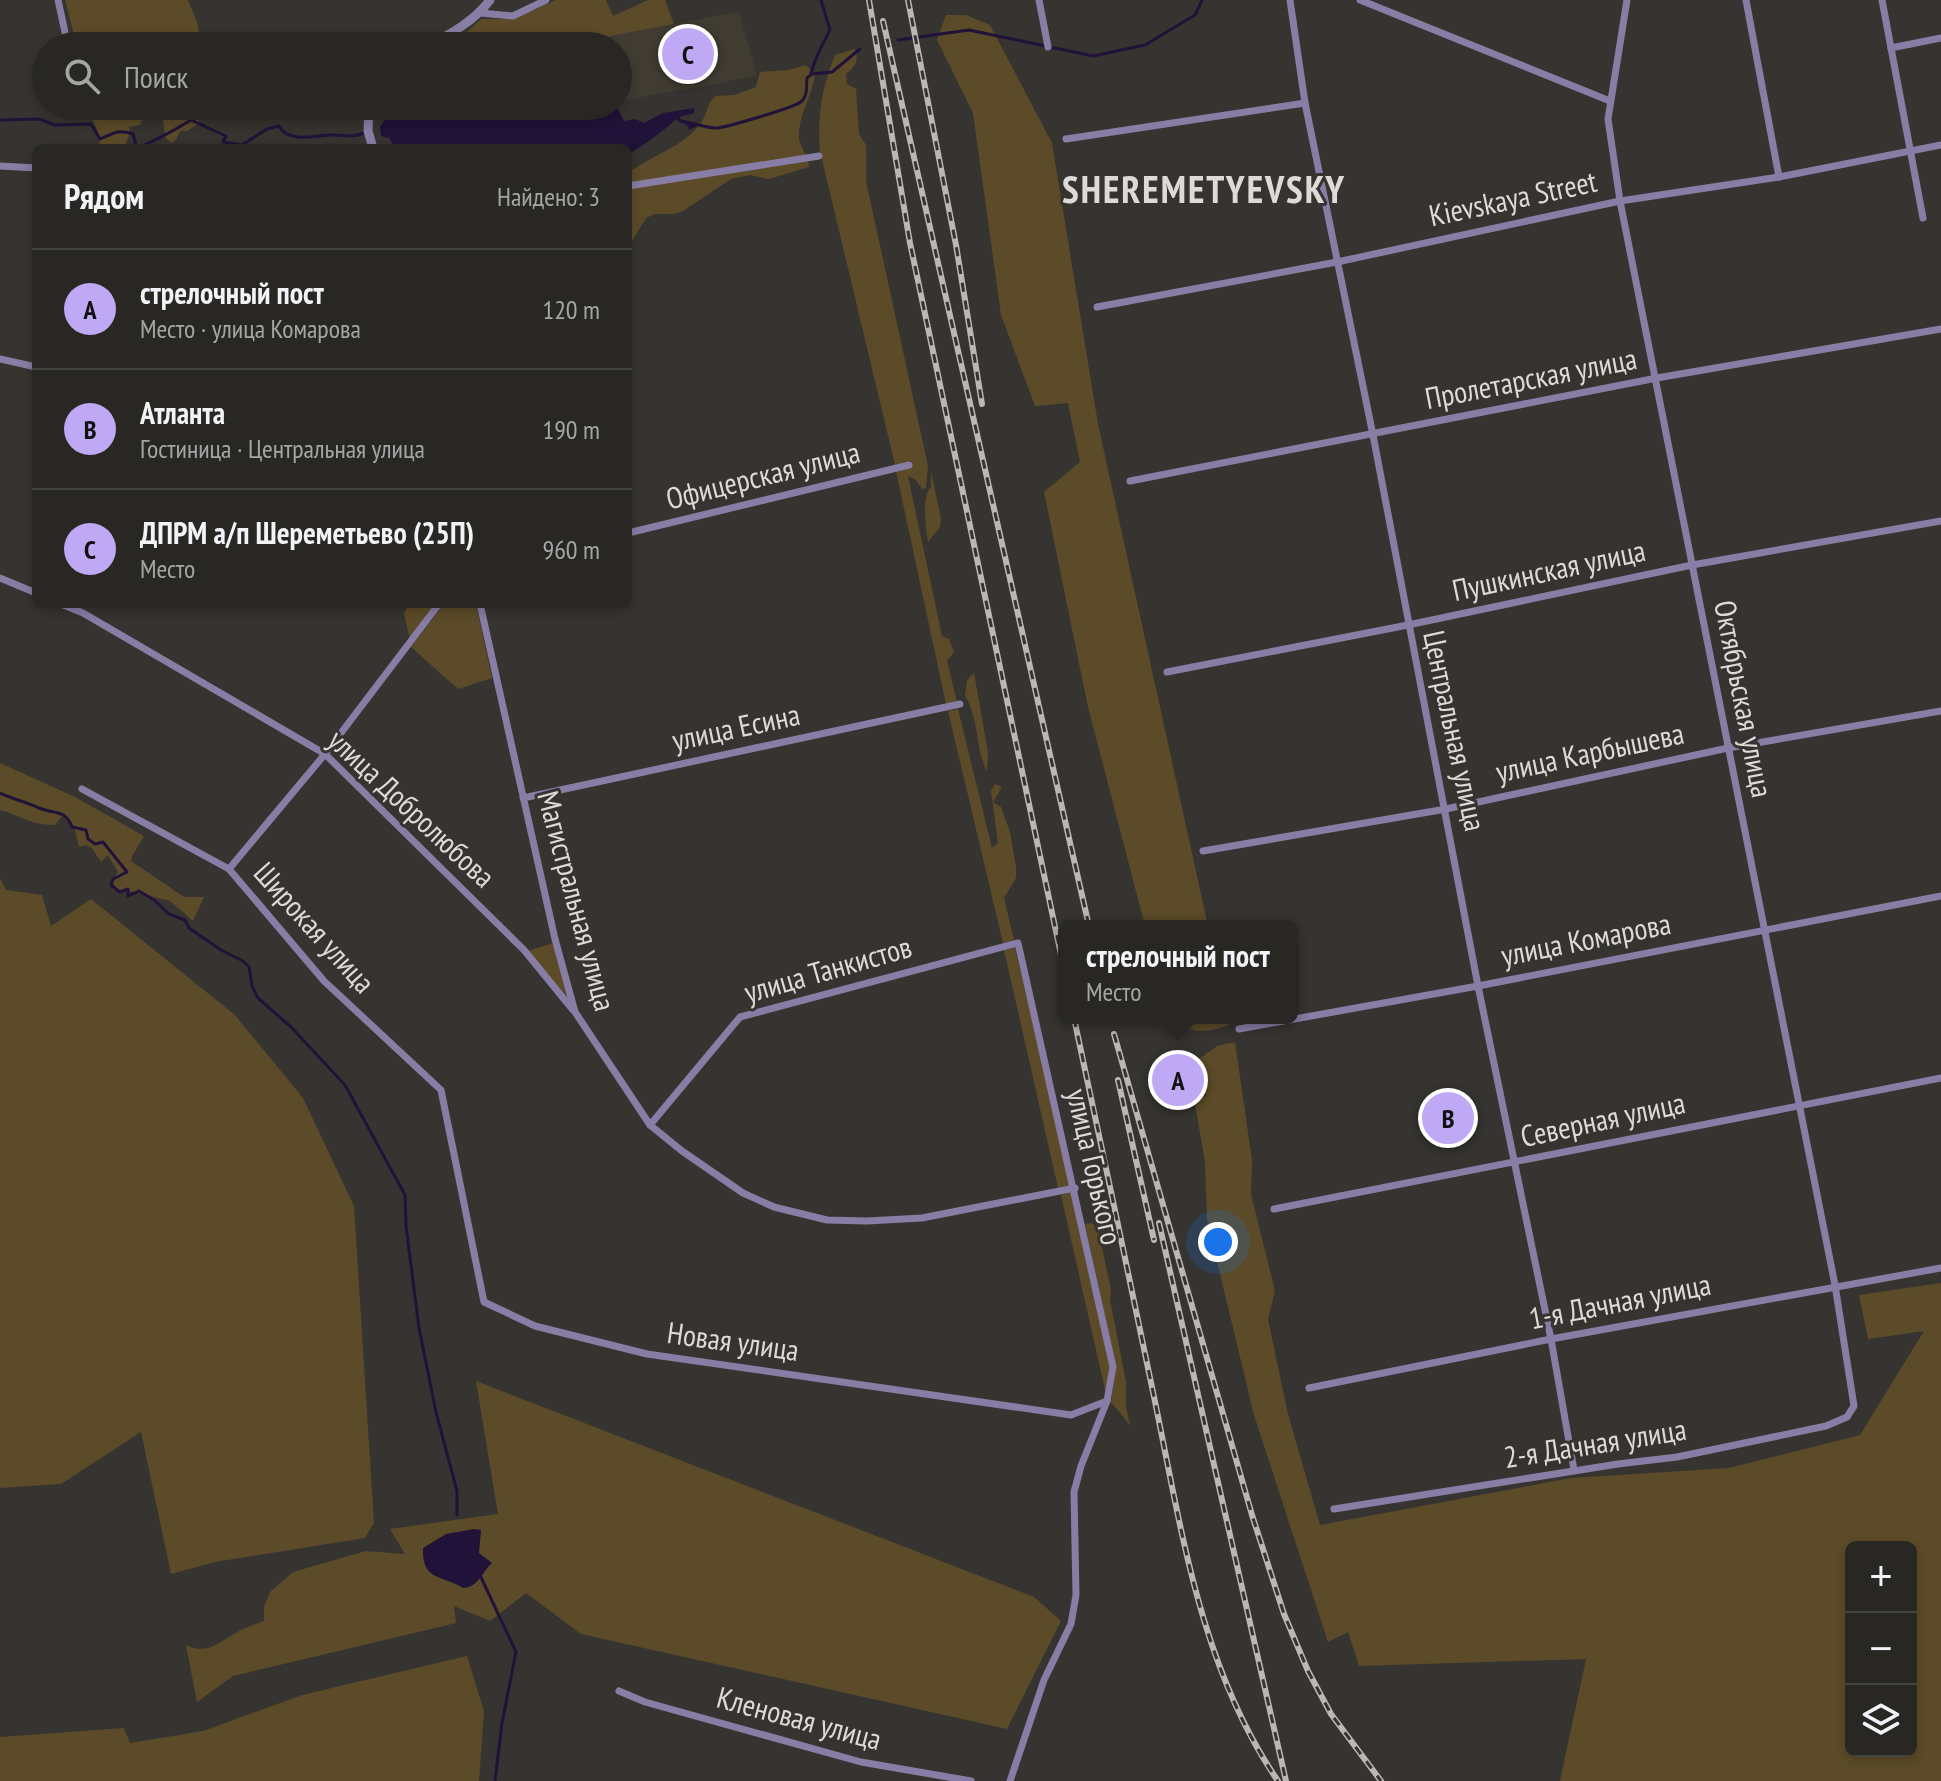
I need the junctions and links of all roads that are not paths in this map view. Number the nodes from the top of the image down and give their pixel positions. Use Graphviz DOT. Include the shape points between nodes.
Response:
graph roads {
  1 [pos="58,0"];
  2 [pos="490,0"];
  3 [pos="546,0"];
  4 [pos="1039,0"];
  5 [pos="1290,0"];
  6 [pos="1360,0"];
  7 [pos="1627,0"];
  8 [pos="1746,0"];
  9 [pos="1882,0"];
  10 [pos="480,13"];
  11 [pos="65,32"];
  12 [pos="449,32"];
  13 [pos="1941,38"];
  14 [pos="1048,47"];
  15 [pos="1891,48"];
  16 [pos="1610,101"];
  17 [pos="1305,103"];
  18 [pos="368,120"];
  19 [pos="1066,139"];
  20 [pos="372,144"];
  21 [pos="1941,145"];
  22 [pos="1911,151"];
  23 [pos="819,156"];
  24 [pos="0,166"];
  25 [pos="32,168"];
  26 [pos="1779,177"];
  27 [pos="632,185"];
  28 [pos="1620,201"];
  29 [pos="1923,218"];
  30 [pos="1337,262"];
  31 [pos="1097,307"];
  32 [pos="1941,329"];
  33 [pos="0,359"];
  34 [pos="32,366"];
  35 [pos="1657,378"];
  36 [pos="1373,435"];
  37 [pos="909,465"];
  38 [pos="1130,481"];
  39 [pos="1941,521"];
  40 [pos="632,532"];
  41 [pos="1692,565"];
  42 [pos="0,578"];
  43 [pos="32,591"];
  44 [pos="71,608"];
  45 [pos="436,608"];
  46 [pos="481,608"];
  47 [pos="1408,625"];
  48 [pos="1167,672"];
  49 [pos="960,704"];
  50 [pos="1941,711"];
  51 [pos="1728,748"];
  52 [pos="325,754"];
  53 [pos="82,789"];
  54 [pos="523,798"];
  55 [pos="1446,809"];
  56 [pos="1203,851"];
  57 [pos="229,869"];
  58 [pos="1941,896"];
  59 [pos="1764,930"];
  60 [pos="1018,943"];
  61 [pos="1478,986"];
  62 [pos="575,1012"];
  63 [pos="1298,1018"];
  64 [pos="1267,1024"];
  65 [pos="1239,1029"];
  66 [pos="1941,1078"];
  67 [pos="1797,1105"];
  68 [pos="650,1125"];
  69 [pos="1514,1163"];
  70 [pos="459,1177"];
  71 [pos="1075,1188"];
  72 [pos="1274,1209"];
  73 [pos="1941,1268"];
  74 [pos="1835,1285"];
  75 [pos="1551,1339"];
  76 [pos="1309,1388"];
  77 [pos="1107,1401"];
  78 [pos="1854,1406"];
  79 [pos="1574,1470"];
  80 [pos="1334,1509"];
  81 [pos="619,1691"];
  82 [pos="971,1781"];
  83 [pos="1010,1781"];
  1 -- 11 [label="street"];
  2 -- 10 [label="street"];
  3 -- 10 [label="street" via="513,16"];
  4 -- 14 [label="street"];
  5 -- 17 [label="street, Центральная улица"];
  6 -- 16 [label="street"];
  7 -- 16 [label="street, Октябрьская улица"];
  8 -- 26 [label="street"];
  9 -- 15 [label="street"];
  10 -- 12 [label="street"];
  13 -- 15 [label="street"];
  15 -- 22 [label="street"];
  16 -- 28 [label="street, Октябрьская улица"];
  17 -- 19 [label="street"];
  17 -- 30 [label="street, Центральная улица"];
  18 -- 20 [label="street"];
  21 -- 22 [label="street, Kievskaya Street"];
  22 -- 26 [label="street, Kievskaya Street"];
  22 -- 29 [label="street"];
  23 -- 27 [label="street"];
  24 -- 25 [label="street"];
  26 -- 28 [label="street, Kievskaya Street"];
  28 -- 30 [label="street, Kievskaya Street"];
  28 -- 35 [label="street, Октябрьская улица"];
  30 -- 31 [label="street, Kievskaya Street"];
  30 -- 36 [label="street, Центральная улица"];
  32 -- 35 [label="street, Пролетарская улица"];
  33 -- 34 [label="street"];
  35 -- 36 [label="street, Пролетарская улица"];
  35 -- 41 [label="street, Октябрьская улица"];
  36 -- 38 [label="street, Пролетарская улица"];
  36 -- 47 [label="street, Центральная улица"];
  37 -- 40 [label="street, Офицерская улица"];
  39 -- 41 [label="street, Пушкинская улица"];
  41 -- 47 [label="street, Пушкинская улица"];
  41 -- 51 [label="street, Октябрьская улица"];
  42 -- 43 [label="street"];
  44 -- 52 [label="street, улица Добролюбова"];
  45 -- 52 [label="street, Широкая улица"];
  46 -- 54 [label="street, Магистральная улица"];
  47 -- 48 [label="street, Пушкинская улица"];
  47 -- 55 [label="street, Центральная улица"];
  49 -- 54 [label="street, улица Есина"];
  50 -- 51 [label="street, улица Карбышева"];
  51 -- 55 [label="street, улица Карбышева"];
  51 -- 59 [label="street, Октябрьская улица"];
  52 -- 57 [label="street, Широкая улица"];
  52 -- 62 [label="street, улица Добролюбова" via="524,950"];
  53 -- 57 [label="street"];
  54 -- 62 [label="street, Магистральная улица"];
  55 -- 56 [label="street, улица Карбышева"];
  55 -- 61 [label="street, Центральная улица"];
  57 -- 70 [label="street, Широкая улица" via="324,981 441,1090"];
  58 -- 59 [label="street, улица Комарова"];
  59 -- 61 [label="street, улица Комарова"];
  59 -- 67 [label="street, Октябрьская улица"];
  60 -- 68 [label="street, улица Танкистов" via="740,1017"];
  60 -- 71 [label="street, улица Горького"];
  61 -- 63 [label="street, улица Комарова"];
  61 -- 69 [label="street, Центральная улица"];
  62 -- 68 [label="street, Магистральная улица"];
  64 -- 65 [label="street, улица Комарова"];
  66 -- 67 [label="street, Северная улица"];
  67 -- 69 [label="street, Северная улица"];
  67 -- 74 [label="street, Октябрьская улица"];
  68 -- 71 [label="street, Магистральная улица" via="743,1193 827,1220 922,1218"];
  69 -- 72 [label="street, Северная улица"];
  69 -- 75 [label="street, Центральная улица"];
  70 -- 77 [label="street, Новая улица" via="484,1302 535,1326 647,1354 1071,1415"];
  71 -- 77 [label="street, улица Горького" via="1113,1367"];
  73 -- 74 [label="street, 1-я Дачная улица"];
  74 -- 75 [label="street, 1-я Дачная улица"];
  74 -- 78 [label="street, Октябрьская улица"];
  75 -- 76 [label="street, 1-я Дачная улица"];
  75 -- 79 [label="street, Центральная улица"];
  77 -- 83 [label="street" via="1074,1492 1076,1595 1071,1624 1044,1680"];
  78 -- 79 [label="street, 2-я Дачная улица" via="1847,1417 1826,1426 1677,1457"];
  79 -- 80 [label="street, 2-я Дачная улица"];
  81 -- 82 [label="street, Кленовая улица" via="861,1762"];
}
